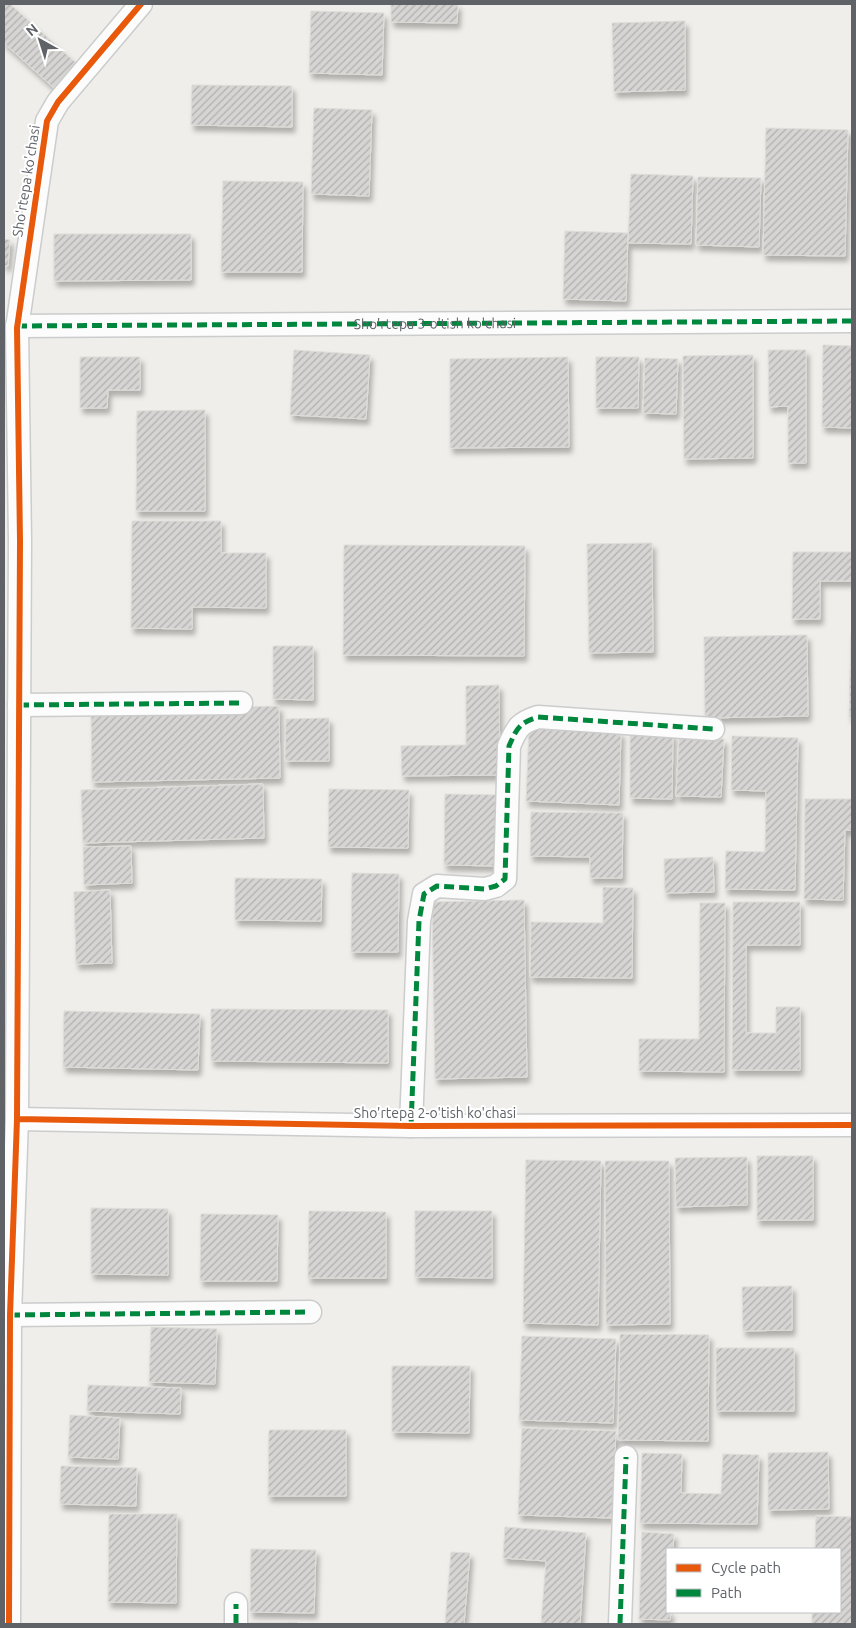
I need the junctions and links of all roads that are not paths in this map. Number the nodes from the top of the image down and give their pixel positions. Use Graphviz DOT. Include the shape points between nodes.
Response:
graph roads {
  1 [pos="141,4"];
  2 [pos="852,321"];
  3 [pos="17,326"];
  4 [pos="241,703"];
  5 [pos="19,704"];
  6 [pos="713,729"];
  7 [pos="17,1119"];
  8 [pos="852,1125"];
  9 [pos="411,1126"];
  10 [pos="310,1312"];
  11 [pos="10,1315"];
  12 [pos="626,1457"];
  13 [pos="9,1624"];
  14 [pos="620,1624"];
  1 -- 3 [label="street, Sho'rtepa ko'chasi" via="58,102 47,121"];
  2 -- 3 [label="street, Sho'rtepa 3-o'tish ko'chasi"];
  3 -- 5 [label="street, Sho'rtepa ko'chasi"];
  4 -- 5 [label="street"];
  5 -- 7 [label="street, Sho'rtepa ko'chasi"];
  6 -- 9 [label="street" via="538,717 517,728 509,746 505,879 485,889 438,886 424,894 419,921"];
  7 -- 9 [label="street, Sho'rtepa 2-o'tish ko'chasi"];
  7 -- 11 [label="street, Sho'rtepa ko'chasi"];
  8 -- 9 [label="street, Sho'rtepa 2-o'tish ko'chasi"];
  10 -- 11 [label="street"];
  11 -- 13 [label="street, Sho'rtepa ko'chasi"];
  12 -- 14 [label="street"];
}
